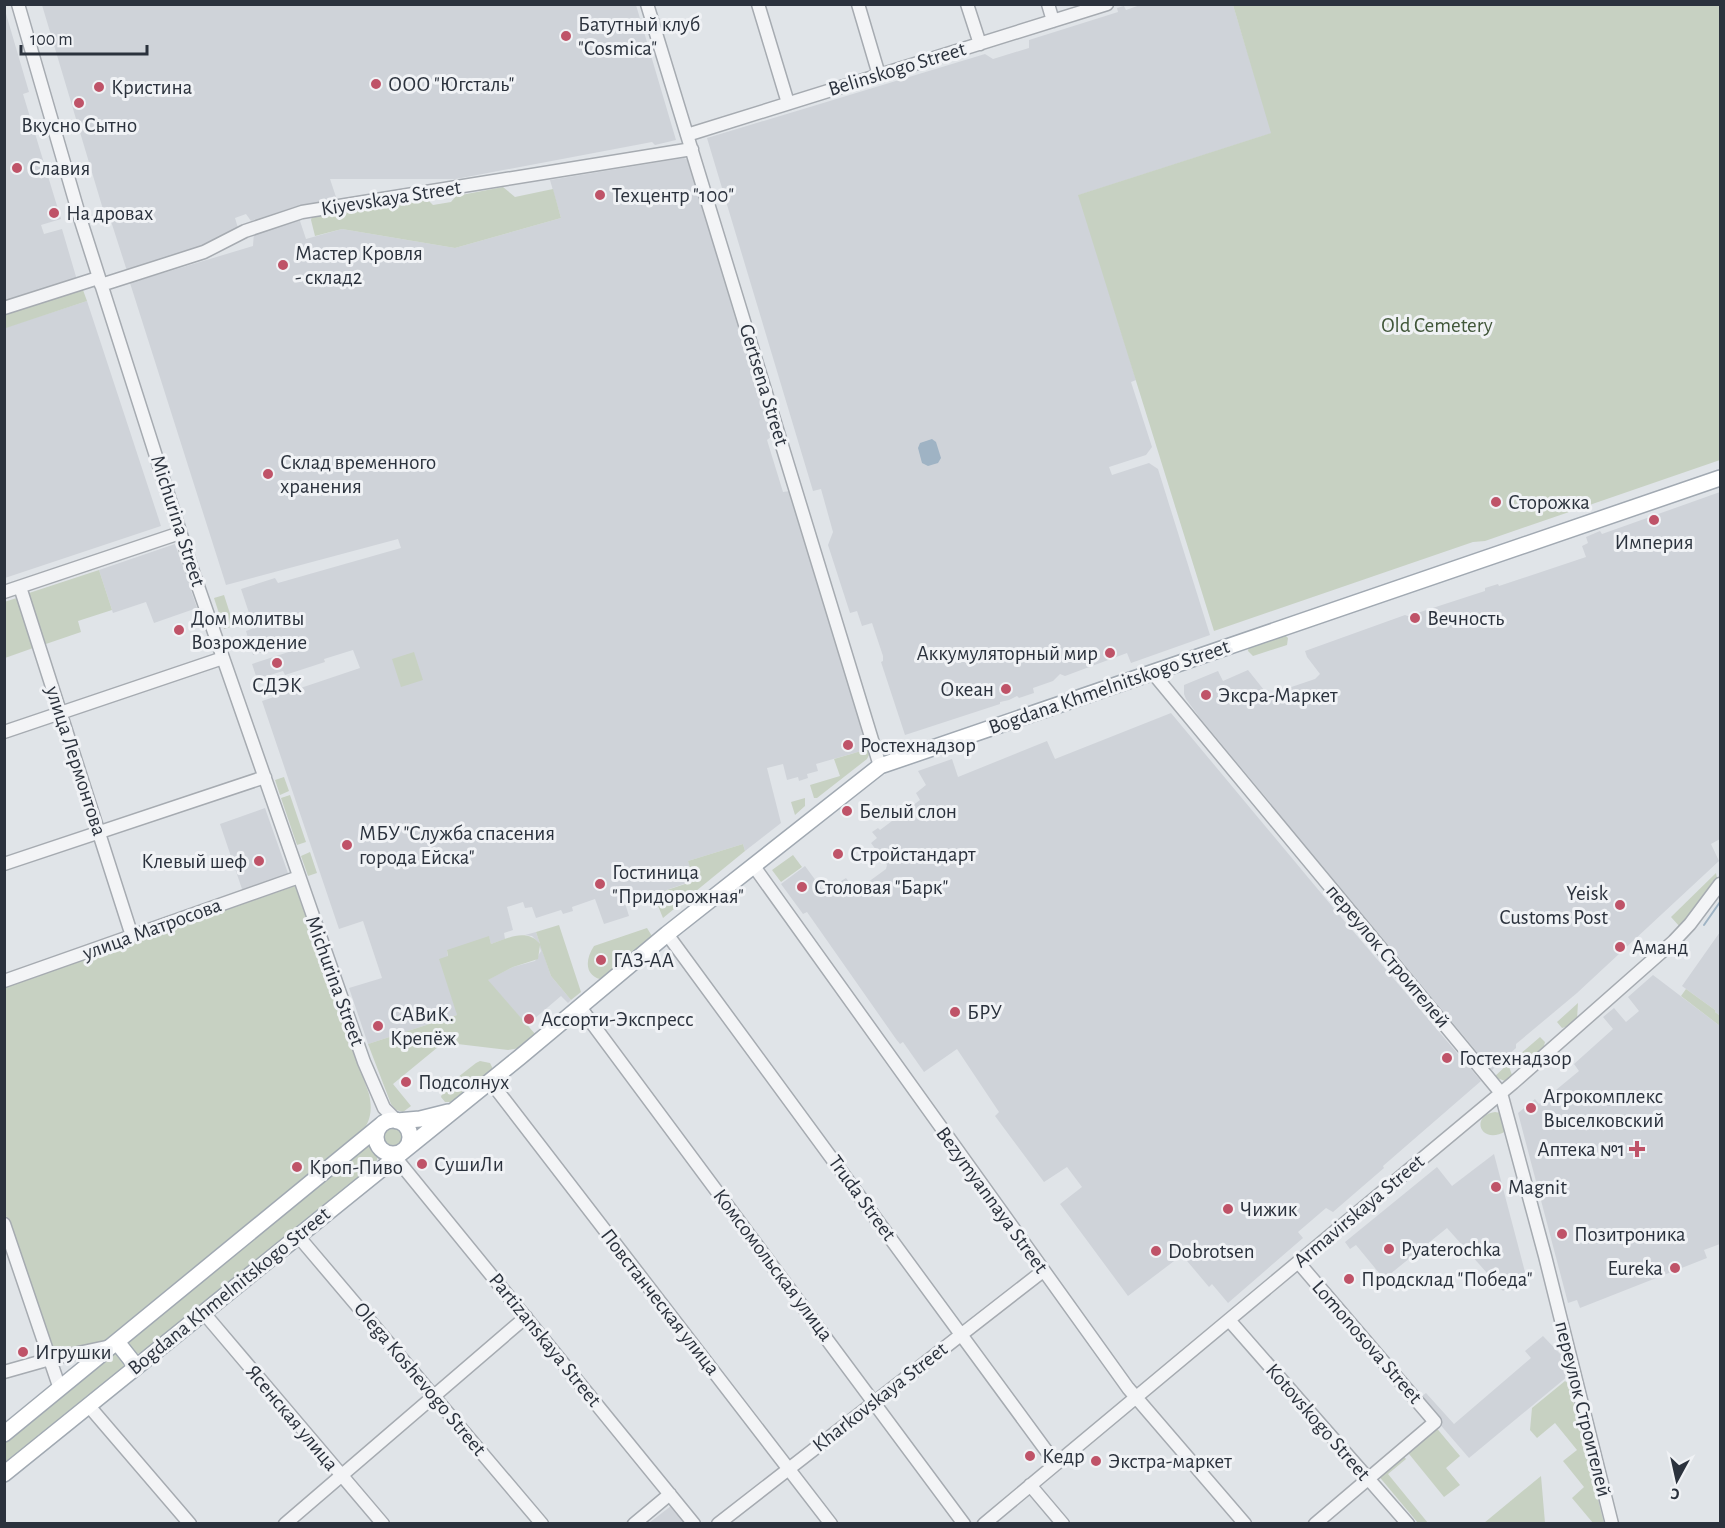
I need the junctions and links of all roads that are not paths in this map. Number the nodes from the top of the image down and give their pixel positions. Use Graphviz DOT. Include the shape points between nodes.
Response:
graph roads {
  1 [pos="18,4"];
  2 [pos="647,4"];
  3 [pos="758,4"];
  4 [pos="858,4"];
  5 [pos="967,4"];
  6 [pos="1048,4"];
  7 [pos="1107,4"];
  8 [pos="1053,21"];
  9 [pos="980,44"];
  10 [pos="879,75"];
  11 [pos="788,103"];
  12 [pos="687,135"];
  13 [pos="692,149"];
  14 [pos="100,282"];
  15 [pos="4,308"];
  16 [pos="1720,478"];
  17 [pos="180,533"];
  18 [pos="20,587"];
  19 [pos="4,592"];
  20 [pos="223,658"];
  21 [pos="1152,672"];
  22 [pos="61,714"];
  23 [pos="4,732"];
  24 [pos="880,766"];
  25 [pos="265,777"];
  26 [pos="99,833"];
  27 [pos="4,864"];
  28 [pos="753,865"];
  29 [pos="298,877"];
  30 [pos="1720,884"];
  31 [pos="668,934"];
  32 [pos="132,936"];
  33 [pos="4,981"];
  34 [pos="580,1007"];
  35 [pos="366,1066"];
  36 [pos="490,1081"];
  37 [pos="1501,1093"];
  38 [pos="454,1110"];
  39 [pos="397,1121"];
  40 [pos="381,1125"];
  41 [pos="399,1153"];
  42 [pos="4,1224"];
  43 [pos="297,1236"];
  44 [pos="1298,1262"];
  45 [pos="1043,1271"];
  46 [pos="202,1312"];
  47 [pos="526,1317"];
  48 [pos="1229,1320"];
  49 [pos="961,1335"];
  50 [pos="115,1344"];
  51 [pos="50,1359"];
  52 [pos="136,1366"];
  53 [pos="4,1372"];
  54 [pos="60,1389"];
  55 [pos="434,1395"];
  56 [pos="1136,1398"];
  57 [pos="874,1402"];
  58 [pos="88,1405"];
  59 [pos="4,1434"];
  60 [pos="1056,1464"];
  61 [pos="788,1468"];
  62 [pos="4,1474"];
  63 [pos="341,1475"];
  64 [pos="1368,1478"];
  65 [pos="1030,1485"];
  66 [pos="670,1494"];
  67 [pos="190,1524"];
  68 [pos="285,1524"];
  69 [pos="383,1524"];
  70 [pos="542,1524"];
  71 [pos="634,1524"];
  72 [pos="694,1524"];
  73 [pos="718,1524"];
  74 [pos="831,1524"];
  75 [pos="964,1524"];
  76 [pos="984,1524"];
  77 [pos="1063,1524"];
  78 [pos="1245,1524"];
  79 [pos="1316,1524"];
  80 [pos="1408,1524"];
  81 [pos="1612,1524"];
  1 -- 14 [label="street, Michurina Street"];
  2 -- 12 [label="street, Gertsena Street"];
  3 -- 11 [label="street"];
  4 -- 10 [label="street"];
  5 -- 9 [label="street"];
  6 -- 8 [label="street"];
  7 -- 8 [label="street, Belinskogo Street"];
  8 -- 9 [label="street, Belinskogo Street"];
  9 -- 10 [label="street, Belinskogo Street"];
  10 -- 11 [label="street, Belinskogo Street"];
  11 -- 12 [label="street, Belinskogo Street"];
  12 -- 13 [label="street, Gertsena Street"];
  13 -- 14 [label="street, Kiyevskaya Street" via="302,212 245,231 204,252"];
  13 -- 24 [label="street, Gertsena Street"];
  14 -- 15 [label="street, Kiyevskaya Street"];
  14 -- 17 [label="street, Michurina Street"];
  16 -- 21 [label="main road, Bogdana Khmelnitskogo Street"];
  17 -- 18 [label="street"];
  17 -- 20 [label="street, Michurina Street"];
  18 -- 19 [label="street"];
  18 -- 22 [label="street, улица Лермонтова"];
  20 -- 22 [label="street"];
  20 -- 25 [label="street, Michurina Street"];
  21 -- 24 [label="main road, Bogdana Khmelnitskogo Street"];
  21 -- 37 [label="street, переулок Строителей"];
  22 -- 23 [label="street"];
  22 -- 26 [label="street, улица Лермонтова"];
  24 -- 28 [label="main road, Bogdana Khmelnitskogo Street"];
  25 -- 26 [label="street"];
  25 -- 29 [label="street, Michurina Street"];
  26 -- 27 [label="street"];
  26 -- 32 [label="street, улица Лермонтова"];
  28 -- 31 [label="main road, Bogdana Khmelnitskogo Street"];
  28 -- 45 [label="street, Bezymyannaya Street"];
  29 -- 32 [label="street, улица Матросова"];
  29 -- 35 [label="street, Michurina Street"];
  30 -- 37 [label="street, Armavirskaya Street" via="1674,941"];
  31 -- 34 [label="main road, Bogdana Khmelnitskogo Street"];
  31 -- 49 [label="street, Truda Street"];
  32 -- 33 [label="street, улица Матросова"];
  34 -- 36 [label="main road, Bogdana Khmelnitskogo Street"];
  34 -- 57 [label="street, Комсомольская улица"];
  35 -- 39 [label="street, Michurina Street" via="384,1108"];
  35 -- 40 [label="street, Michurina Street"];
  36 -- 38 [label="main road, Bogdana Khmelnitskogo Street"];
  36 -- 61 [label="street, Повстанческая улица"];
  37 -- 44 [label="street, Armavirskaya Street"];
  37 -- 81 [label="street, переулок Строителей"];
  38 -- 39 [label="main road, Bogdana Khmelnitskogo Street"];
  38 -- 41 [label="main road, Bogdana Khmelnitskogo Street"];
  39 -- 40 [label="main road"];
  39 -- 41 [label="main road" via="409,1132 408,1143"];
  40 -- 41 [label="main road" via="376,1135 380,1148"];
  40 -- 50 [label="main road, Bogdana Khmelnitskogo Street"];
  41 -- 43 [label="main road, Bogdana Khmelnitskogo Street"];
  41 -- 47 [label="street, Partizanskaya Street"];
  42 -- 51 [label="street"];
  43 -- 46 [label="main road, Bogdana Khmelnitskogo Street"];
  43 -- 55 [label="street, Olega Koshevogo Street"];
  44 -- 48 [label="street, Armavirskaya Street"];
  44 -- 64 [label="street, Lomonosova Street" via="1435,1422"];
  45 -- 49 [label="street, Kharkovskaya Street"];
  45 -- 56 [label="street, Bezymyannaya Street"];
  46 -- 52 [label="main road, Bogdana Khmelnitskogo Street"];
  46 -- 63 [label="street, Ясенская улица"];
  47 -- 55 [label="street"];
  47 -- 66 [label="street, Partizanskaya Street"];
  48 -- 56 [label="street, Armavirskaya Street"];
  48 -- 64 [label="street, Kotovskogo Street"];
  49 -- 57 [label="street, Kharkovskaya Street"];
  49 -- 60 [label="street, Truda Street"];
  50 -- 51 [label="street"];
  50 -- 52 [label="main road"];
  50 -- 54 [label="main road, Bogdana Khmelnitskogo Street"];
  51 -- 53 [label="street"];
  51 -- 54 [label="street"];
  52 -- 58 [label="main road, Bogdana Khmelnitskogo Street"];
  54 -- 59 [label="main road, Bogdana Khmelnitskogo Street"];
  55 -- 63 [label="street"];
  55 -- 70 [label="street, Olega Koshevogo Street"];
  56 -- 60 [label="street, Armavirskaya Street"];
  56 -- 78 [label="street, Bezymyannaya Street"];
  57 -- 61 [label="street, Kharkovskaya Street"];
  57 -- 75 [label="street, Комсомольская улица"];
  58 -- 62 [label="main road, Bogdana Khmelnitskogo Street"];
  58 -- 67 [label="street"];
  60 -- 65 [label="street, Armavirskaya Street"];
  61 -- 73 [label="street, Kharkovskaya Street"];
  61 -- 74 [label="street, Повстанческая улица"];
  63 -- 68 [label="street"];
  63 -- 69 [label="street, Ясенская улица"];
  64 -- 79 [label="street"];
  64 -- 80 [label="street, Kotovskogo Street"];
  65 -- 76 [label="street, Armavirskaya Street"];
  65 -- 77 [label="street"];
  66 -- 71 [label="street"];
  66 -- 72 [label="street, Partizanskaya Street"];
}
